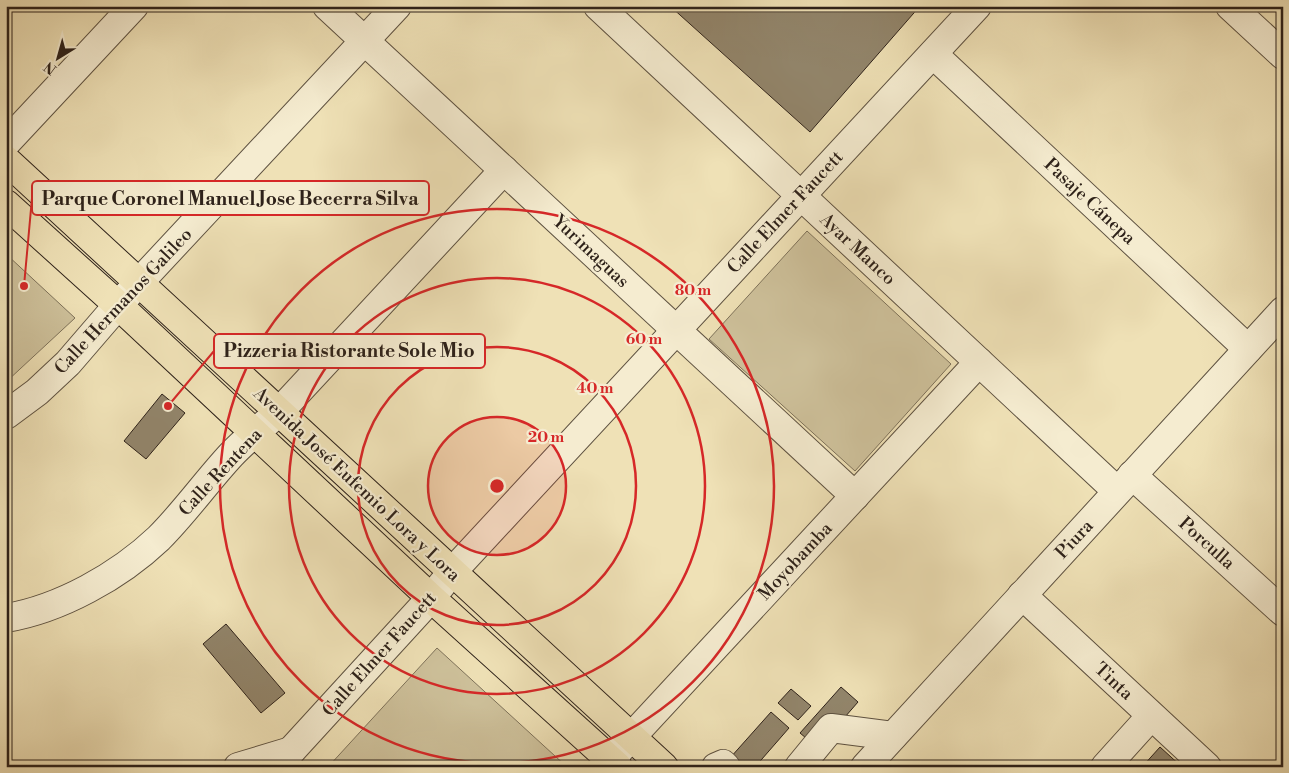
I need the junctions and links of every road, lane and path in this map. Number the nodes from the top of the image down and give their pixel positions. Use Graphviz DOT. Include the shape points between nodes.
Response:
graph roads {
  1 [pos="327,6"];
  2 [pos="397,6"];
  3 [pos="598,6"];
  4 [pos="977,6"];
  5 [pos="1230,6"];
  6 [pos="130,8"];
  7 [pos="365,41"];
  8 [pos="933,54"];
  9 [pos="1283,55"];
  10 [pos="6,143"];
  11 [pos="6,160"];
  12 [pos="504,170"];
  13 [pos="801,196"];
  14 [pos="6,204"];
  15 [pos="139,283"];
  16 [pos="118,305"];
  17 [pos="1283,310"];
  18 [pos="676,330"];
  19 [pos="1248,349"];
  20 [pos="979,362"];
  21 [pos="279,412"];
  22 [pos="6,415"];
  23 [pos="254,432"];
  24 [pos="1125,483"];
  25 [pos="854,496"];
  26 [pos="452,572"];
  27 [pos="1022,596"];
  28 [pos="431,598"];
  29 [pos="1283,612"];
  30 [pos="6,618"];
  31 [pos="1151,716"];
  32 [pos="893,736"];
  33 [pos="631,737"];
  34 [pos="282,759"];
  35 [pos="614,763"];
  36 [pos="238,767"];
  37 [pos="664,767"];
  38 [pos="716,767"];
  39 [pos="726,767"];
  40 [pos="799,767"];
  41 [pos="865,767"];
  42 [pos="1105,767"];
  43 [pos="1207,767"];
  1 -- 7 [label="street, Yurimaguas"];
  2 -- 7 [label="street, Calle Hermanos Galileo"];
  3 -- 13 [label="street, Ayar Manco"];
  4 -- 8 [label="street, Calle Elmer Faucett"];
  5 -- 9 [label="street"];
  6 -- 10 [label="street"];
  7 -- 12 [label="street, Yurimaguas"];
  7 -- 15 [label="street, Calle Hermanos Galileo"];
  8 -- 13 [label="street, Calle Elmer Faucett"];
  8 -- 19 [label="street, Pasaje Cánepa"];
  11 -- 15 [label="main road, Avenida José Eufemio Lora y Lora"];
  12 -- 18 [label="street, Yurimaguas"];
  12 -- 21 [label="street, Calle Rentena"];
  13 -- 18 [label="street, Calle Elmer Faucett"];
  13 -- 20 [label="street, Ayar Manco"];
  14 -- 16 [label="main road, Avenida José Eufemio Lora y Lora"];
  15 -- 16 [label="street, Calle Hermanos Galileo"];
  15 -- 21 [label="main road, Avenida José Eufemio Lora y Lora"];
  16 -- 22 [label="street, Calle Hermanos Galileo" via="68,363"];
  16 -- 23 [label="main road, Avenida José Eufemio Lora y Lora"];
  17 -- 19 [label="street, Piura"];
  18 -- 25 [label="street, Yurimaguas"];
  18 -- 26 [label="street, Calle Elmer Faucett"];
  19 -- 24 [label="street, Piura"];
  20 -- 24 [label="street, Ayar Manco"];
  20 -- 25 [label="street, Moyobamba"];
  21 -- 23 [label="street, Calle Rentena"];
  21 -- 26 [label="main road, Avenida José Eufemio Lora y Lora"];
  23 -- 28 [label="main road, Avenida José Eufemio Lora y Lora"];
  23 -- 30 [label="street, Calle Rentena" via="158,538 116,573 68,599"];
  24 -- 27 [label="street, Piura"];
  24 -- 29 [label="street, Porculla"];
  25 -- 33 [label="street, Moyobamba"];
  26 -- 28 [label="street, Calle Elmer Faucett"];
  26 -- 33 [label="main road, Avenida José Eufemio Lora y Lora"];
  27 -- 31 [label="street, Tinta"];
  27 -- 32 [label="street, Piura"];
  28 -- 34 [label="street, Calle Elmer Faucett"];
  28 -- 35 [label="main road, Avenida José Eufemio Lora y Lora"];
  31 -- 42 [label="street"];
  31 -- 43 [label="street, Tinta"];
  32 -- 40 [label="street" via="831,728"];
  32 -- 41 [label="street, Piura"];
  33 -- 35 [label="street, Moyobamba"];
  33 -- 37 [label="main road, Avenida José Eufemio Lora y Lora"];
  34 -- 36 [label="street, Calle Elmer Faucett"];
  38 -- 39 [label="street" via="723,764"];
}
